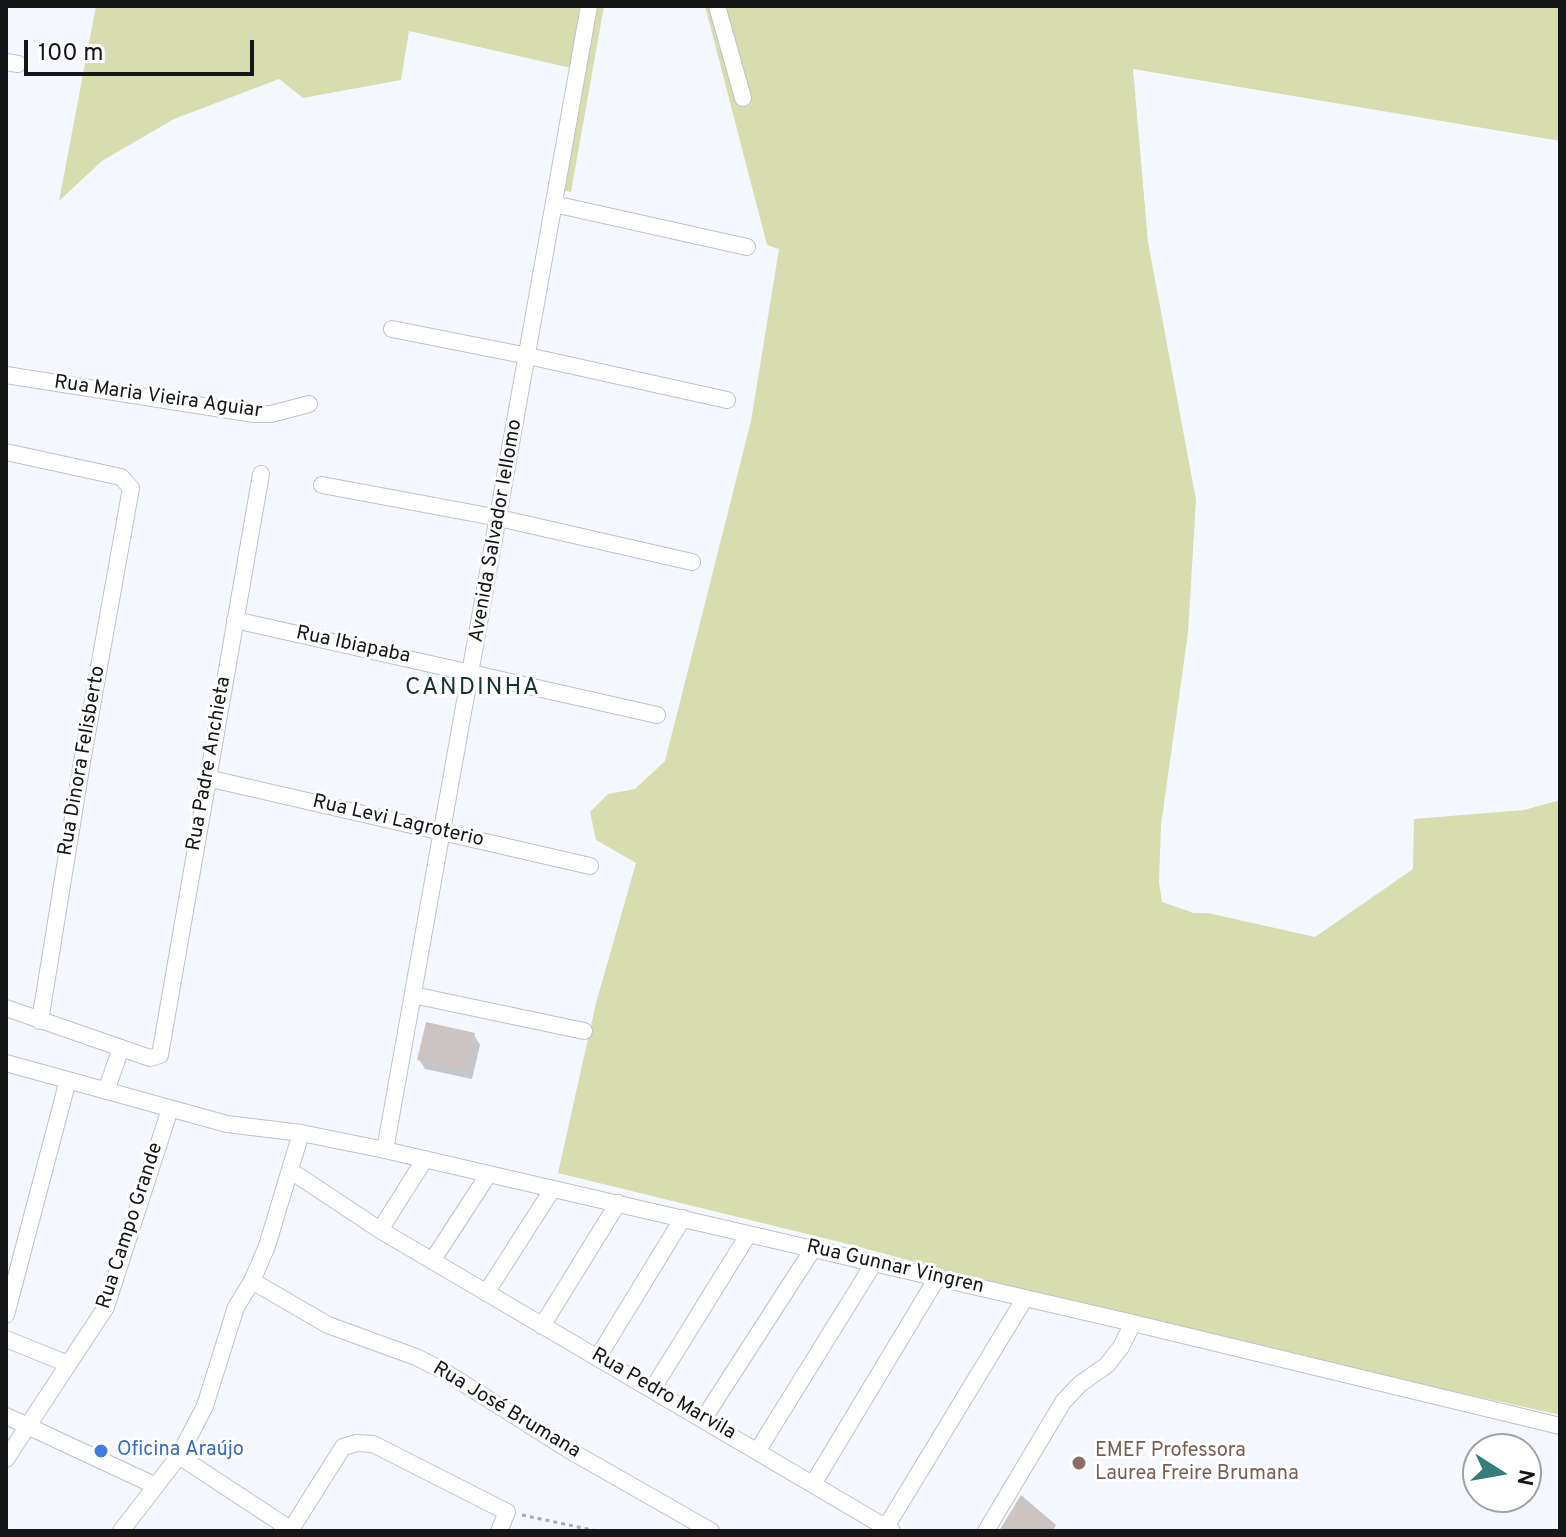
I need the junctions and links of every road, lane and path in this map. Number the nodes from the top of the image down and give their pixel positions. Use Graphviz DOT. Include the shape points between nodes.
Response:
graph roads {
  1 [pos="589,6"];
  2 [pos="717,6"];
  3 [pos="743,98"];
  4 [pos="554,204"];
  5 [pos="747,247"];
  6 [pos="392,329"];
  7 [pos="528,356"];
  8 [pos="6,375"];
  9 [pos="727,400"];
  10 [pos="309,404"];
  11 [pos="6,452"];
  12 [pos="261,474"];
  13 [pos="322,485"];
  14 [pos="499,518"];
  15 [pos="692,562"];
  16 [pos="235,620"];
  17 [pos="472,673"];
  18 [pos="657,715"];
  19 [pos="207,778"];
  20 [pos="443,832"];
  21 [pos="590,866"];
  22 [pos="413,995"];
  23 [pos="6,1008"];
  24 [pos="40,1021"];
  25 [pos="584,1031"];
  26 [pos="121,1048"];
  27 [pos="6,1063"];
  28 [pos="68,1080"];
  29 [pos="106,1091"];
  30 [pos="170,1109"];
  31 [pos="301,1133"];
  32 [pos="385,1150"];
  33 [pos="425,1159"];
  34 [pos="291,1171"];
  35 [pos="488,1175"];
  36 [pos="552,1190"];
  37 [pos="618,1203"];
  38 [pos="683,1218"];
  39 [pos="380,1230"];
  40 [pos="748,1235"];
  41 [pos="813,1249"];
  42 [pos="432,1261"];
  43 [pos="874,1263"];
  44 [pos="937,1278"];
  45 [pos="252,1281"];
  46 [pos="486,1293"];
  47 [pos="1025,1298"];
  48 [pos="6,1315"];
  49 [pos="1133,1323"];
  50 [pos="542,1326"];
  51 [pos="6,1339"];
  52 [pos="598,1357"];
  53 [pos="68,1364"];
  54 [pos="652,1390"];
  55 [pos="6,1416"];
  56 [pos="704,1418"];
  57 [pos="29,1425"];
  58 [pos="1560,1426"];
  59 [pos="758,1450"];
  60 [pos="179,1456"];
  61 [pos="6,1459"];
  62 [pos="813,1484"];
  63 [pos="156,1486"];
  64 [pos="507,1512"];
  65 [pos="690,1526"];
  66 [pos="889,1529"];
  67 [pos="121,1531"];
  68 [pos="291,1531"];
  69 [pos="499,1531"];
  70 [pos="597,1531"];
  71 [pos="711,1531"];
  72 [pos="986,1531"];
  1 -- 4 [label="street, Avenida Salvador Iellomo"];
  2 -- 3 [label="street"];
  4 -- 5 [label="street"];
  4 -- 7 [label="street, Avenida Salvador Iellomo"];
  6 -- 7 [label="street"];
  7 -- 9 [label="street"];
  7 -- 14 [label="street, Avenida Salvador Iellomo"];
  8 -- 10 [label="street, Rua Maria Vieira Aguiar" via="254,414"];
  11 -- 24 [label="street, Rua Dinora Felisberto" via="121,477 131,488"];
  12 -- 16 [label="street, Rua Padre Anchieta"];
  13 -- 14 [label="street"];
  14 -- 15 [label="street"];
  14 -- 17 [label="street, Avenida Salvador Iellomo"];
  16 -- 17 [label="street, Rua Ibiapaba"];
  16 -- 19 [label="street, Rua Padre Anchieta"];
  17 -- 18 [label="street, Rua Ibiapaba"];
  17 -- 20 [label="street, Avenida Salvador Iellomo"];
  19 -- 20 [label="street, Rua Levi Lagroterio"];
  19 -- 26 [label="street, Rua Padre Anchieta" via="160,1055 150,1058"];
  20 -- 21 [label="street, Rua Levi Lagroterio"];
  20 -- 22 [label="street, Avenida Salvador Iellomo"];
  22 -- 25 [label="street"];
  22 -- 32 [label="street, Avenida Salvador Iellomo"];
  23 -- 24 [label="street"];
  24 -- 26 [label="street"];
  26 -- 29 [label="street"];
  27 -- 28 [label="street, Rua Gunnar Vingren"];
  28 -- 29 [label="street, Rua Gunnar Vingren"];
  28 -- 48 [label="street"];
  29 -- 30 [label="street, Rua Gunnar Vingren"];
  30 -- 31 [label="street, Rua Gunnar Vingren" via="227,1124"];
  30 -- 53 [label="street, Rua Campo Grande" via="106,1307"];
  31 -- 32 [label="street, Rua Gunnar Vingren"];
  31 -- 34 [label="street"];
  32 -- 33 [label="street, Rua Gunnar Vingren"];
  33 -- 35 [label="street, Rua Gunnar Vingren"];
  33 -- 39 [label="street"];
  34 -- 39 [label="street, Rua Pedro Marvila"];
  34 -- 45 [label="street"];
  35 -- 36 [label="street, Rua Gunnar Vingren"];
  35 -- 42 [label="street"];
  36 -- 37 [label="street, Rua Gunnar Vingren"];
  36 -- 46 [label="street"];
  37 -- 38 [label="street, Rua Gunnar Vingren"];
  37 -- 50 [label="street"];
  38 -- 40 [label="street, Rua Gunnar Vingren"];
  38 -- 52 [label="street"];
  39 -- 42 [label="street, Rua Pedro Marvila"];
  40 -- 41 [label="street, Rua Gunnar Vingren"];
  40 -- 54 [label="street"];
  41 -- 43 [label="street, Rua Gunnar Vingren"];
  41 -- 56 [label="street"];
  42 -- 46 [label="street, Rua Pedro Marvila"];
  43 -- 44 [label="street, Rua Gunnar Vingren"];
  43 -- 59 [label="street"];
  44 -- 47 [label="street, Rua Gunnar Vingren"];
  44 -- 62 [label="street"];
  45 -- 60 [label="street" via="236,1307 205,1406"];
  45 -- 65 [label="street, Rua José Brumana" via="328,1325 442,1370"];
  46 -- 50 [label="street, Rua Pedro Marvila"];
  47 -- 49 [label="street, Rua Gunnar Vingren"];
  47 -- 66 [label="street"];
  49 -- 58 [label="street, Rua Gunnar Vingren"];
  49 -- 72 [label="street" via="1107,1365 1063,1402"];
  50 -- 52 [label="street, Rua Pedro Marvila"];
  51 -- 53 [label="street"];
  52 -- 54 [label="street, Rua Pedro Marvila"];
  53 -- 57 [label="street, Rua Campo Grande"];
  54 -- 56 [label="street, Rua Pedro Marvila"];
  55 -- 57 [label="street"];
  56 -- 59 [label="street, Rua Pedro Marvila"];
  57 -- 61 [label="street, Rua Campo Grande"];
  57 -- 63 [label="street"];
  59 -- 62 [label="street, Rua Pedro Marvila"];
  60 -- 63 [label="street"];
  60 -- 68 [label="street"];
  62 -- 66 [label="street, Rua Pedro Marvila"];
  63 -- 67 [label="street"];
  64 -- 68 [label="street" via="373,1444 357,1443 343,1447"];
  64 -- 69 [label="street"];
  64 -- 70 [label="path"];
  65 -- 71 [label="street, Rua José Brumana"];
}
